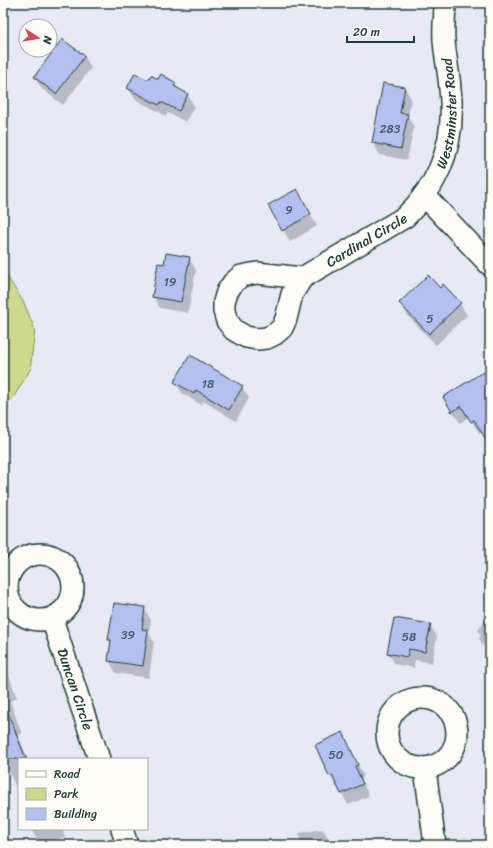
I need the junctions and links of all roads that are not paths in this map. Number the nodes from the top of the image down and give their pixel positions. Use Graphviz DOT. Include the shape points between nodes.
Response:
graph roads {
  1 [pos="445,3"];
  2 [pos="424,195"];
  3 [pos="490,265"];
  4 [pos="302,278"];
  5 [pos="52,619"];
  6 [pos="99,758"];
  7 [pos="425,769"];
  8 [pos="122,830"];
  9 [pos="127,845"];
  10 [pos="435,845"];
  1 -- 2 [label="street, Westminster Road" via="444,40 452,116 450,135 438,175"];
  2 -- 3 [label="street"];
  2 -- 4 [label="street, Cardinal Circle" via="399,221"];
  5 -- 6 [label="street, Duncan Circle"];
  7 -- 10 [label="street"];
  8 -- 9 [label="street"];
}
